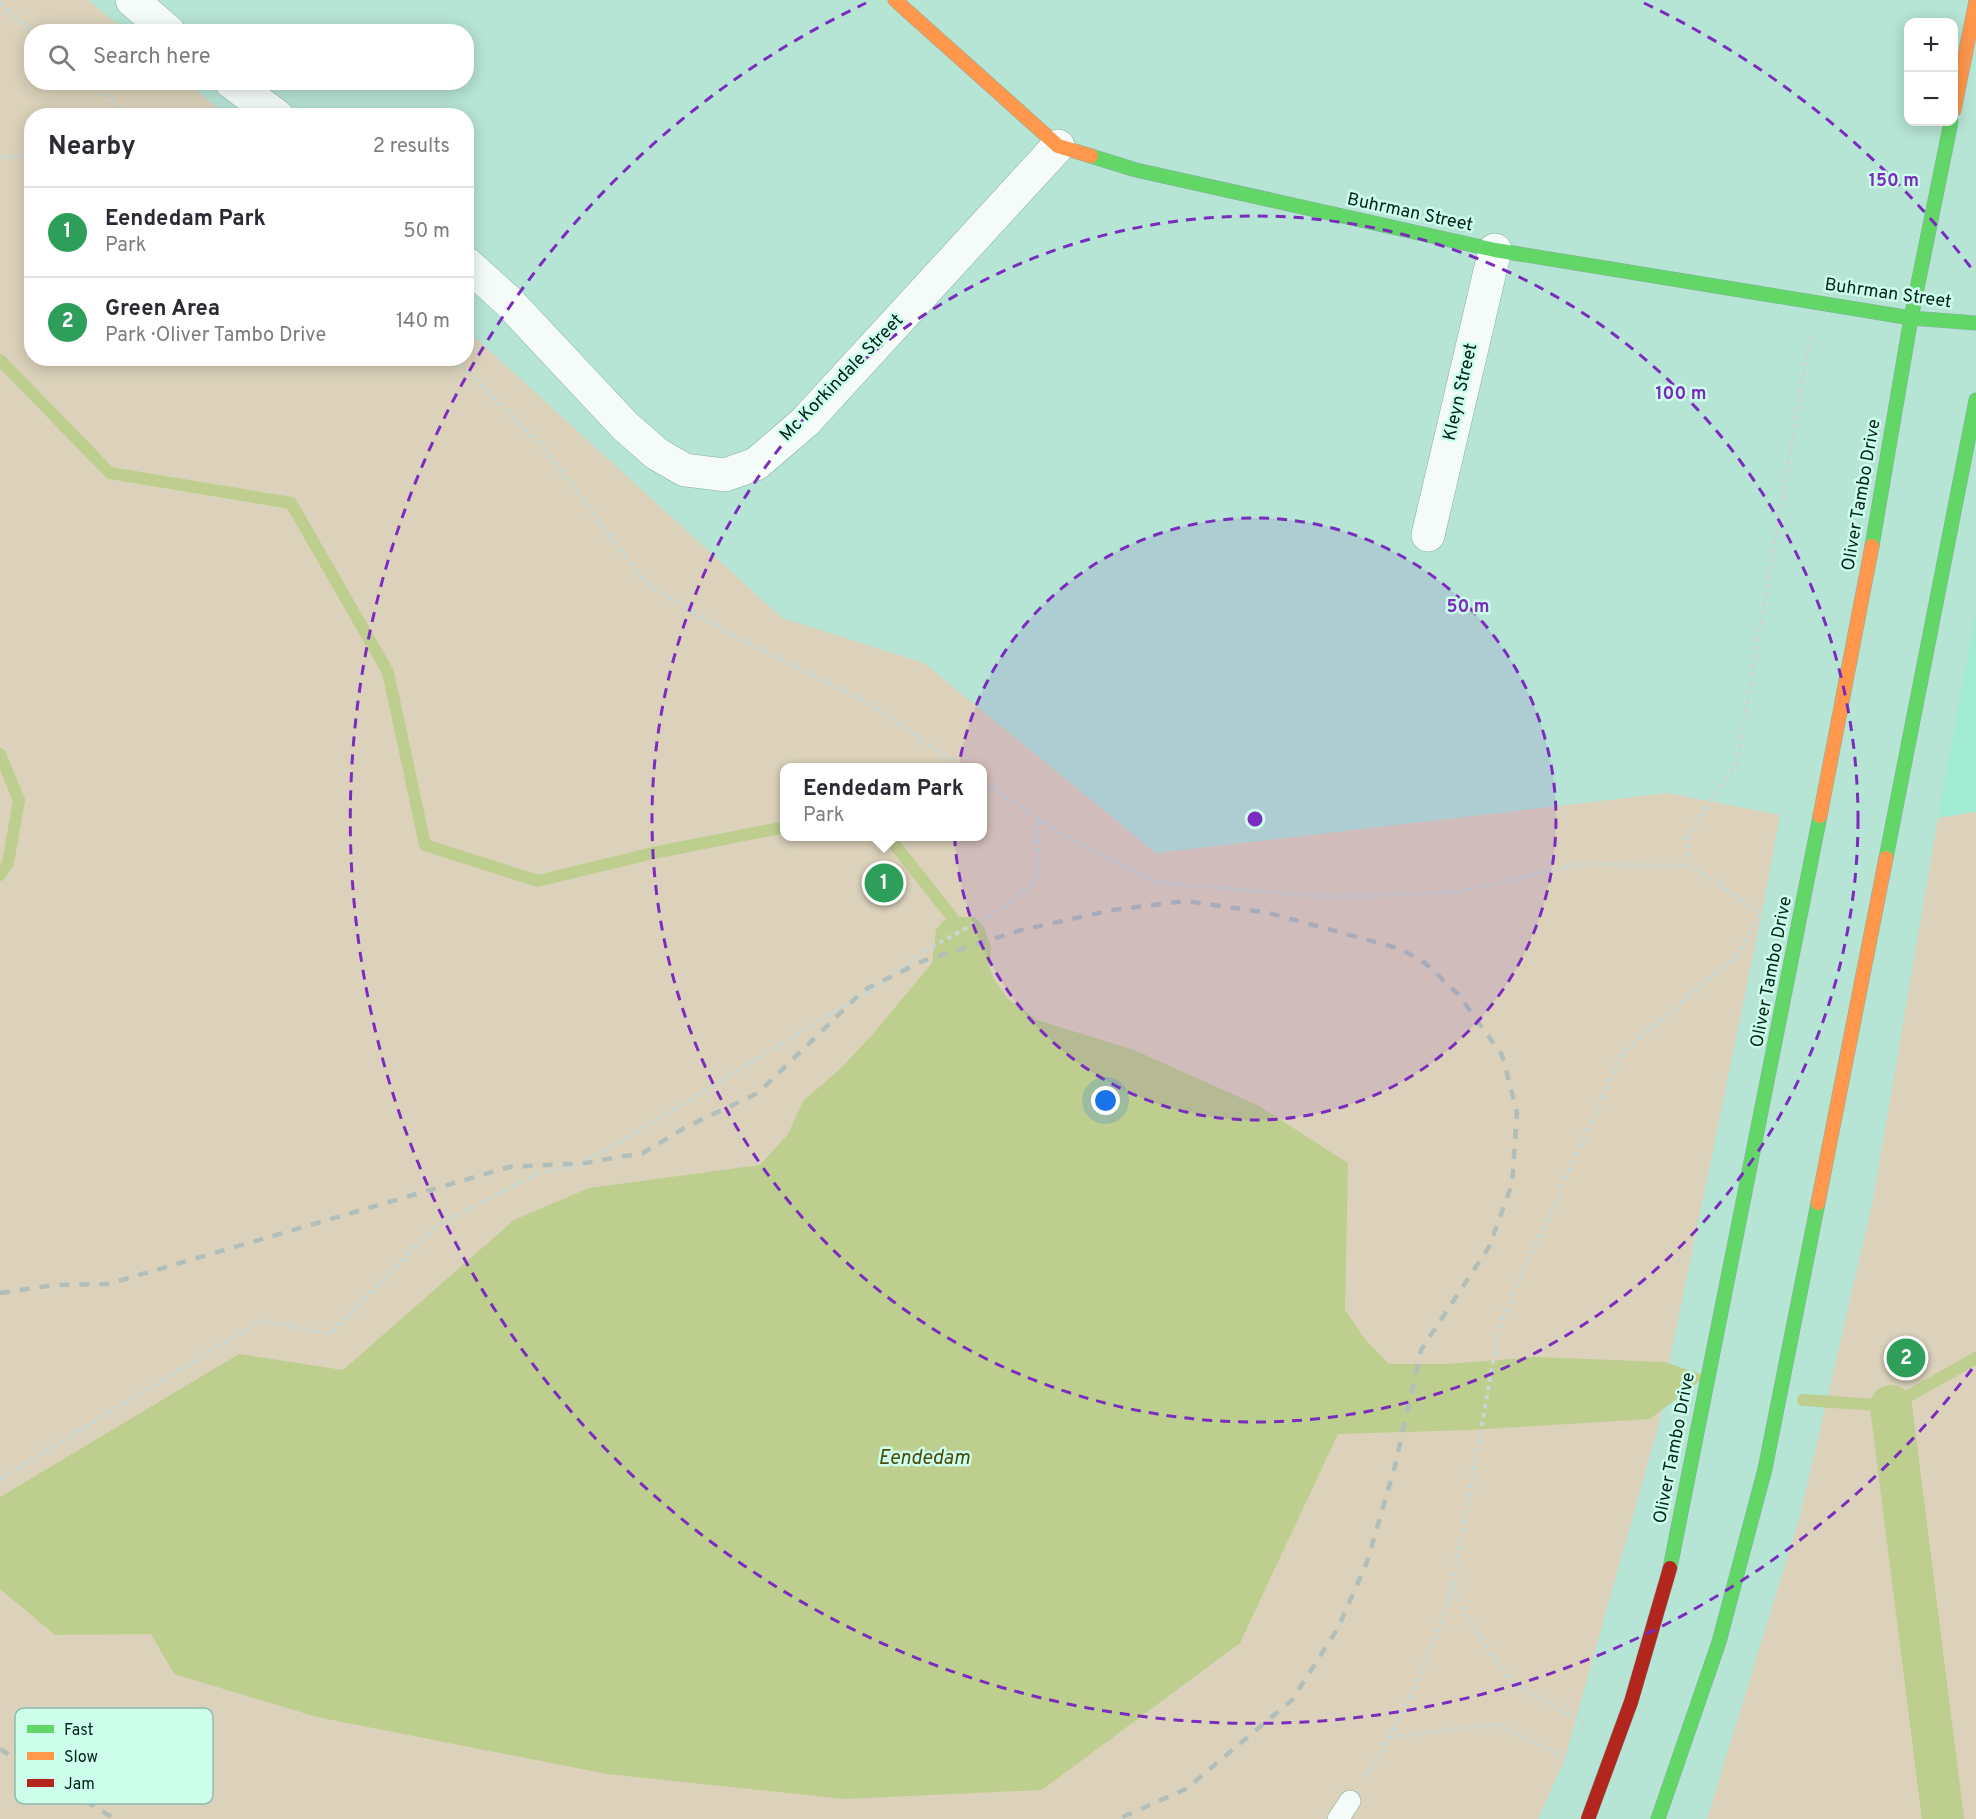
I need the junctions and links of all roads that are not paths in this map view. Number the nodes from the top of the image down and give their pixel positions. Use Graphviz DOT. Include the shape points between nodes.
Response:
graph roads {
  1 [pos="132,0"];
  2 [pos="895,0"];
  3 [pos="1976,1"];
  4 [pos="160,24"];
  5 [pos="1958,86"];
  6 [pos="242,90"];
  7 [pos="266,108"];
  8 [pos="1950,126"];
  9 [pos="1058,146"];
  10 [pos="1495,250"];
  11 [pos="474,270"];
  12 [pos="1911,318"];
  13 [pos="1976,323"];
  14 [pos="1976,400"];
  15 [pos="1428,535"];
  16 [pos="1350,1801"];
  17 [pos="1338,1819"];
  18 [pos="1588,1819"];
  19 [pos="1658,1819"];
  1 -- 4 [label="street"];
  2 -- 9 [label="street, Buhrman Street"];
  3 -- 5 [label="street"];
  6 -- 7 [label="street"];
  8 -- 12 [label="street, Oliver Tambo Drive"];
  9 -- 10 [label="street, Buhrman Street" via="1136,171"];
  9 -- 11 [label="street, Mc Korkindale Street" via="805,422 756,464 725,475 685,470 657,454"];
  10 -- 12 [label="street, Buhrman Street"];
  10 -- 15 [label="street, Kleyn Street"];
  12 -- 13 [label="street, Buhrman Street"];
  12 -- 18 [label="street, Oliver Tambo Drive" via="1879,508 1687,1489 1658,1612"];
  14 -- 19 [label="street" via="1765,1469 1719,1642"];
  16 -- 17 [label="lane"];
}
